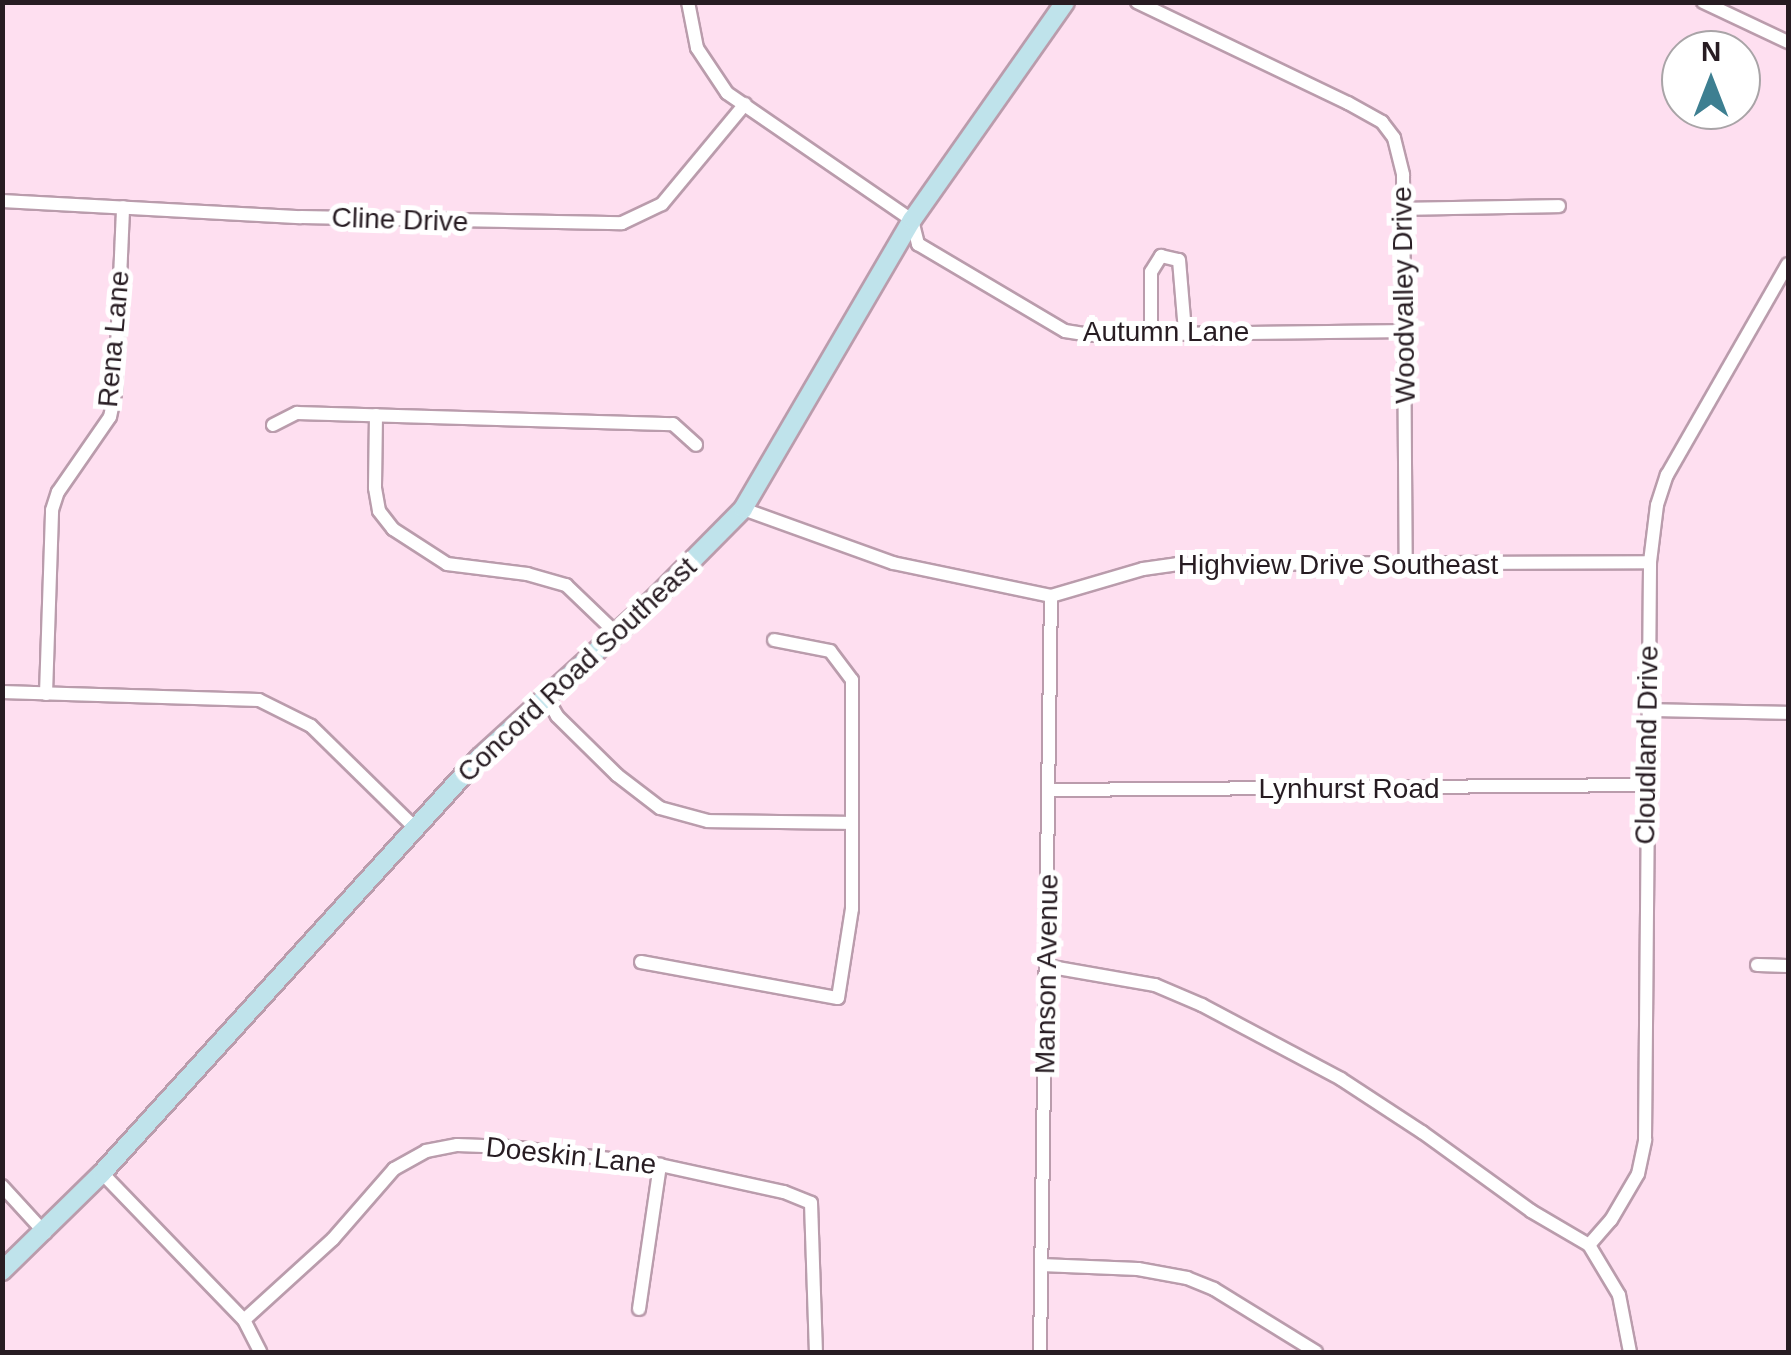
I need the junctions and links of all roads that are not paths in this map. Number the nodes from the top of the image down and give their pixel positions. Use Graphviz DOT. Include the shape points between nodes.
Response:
graph roads {
  1 [pos="688,2"];
  2 [pos="1064,2"];
  3 [pos="1137,2"];
  4 [pos="1703,2"];
  5 [pos="1788,42"];
  6 [pos="745,104"];
  7 [pos="2,201"];
  8 [pos="1559,206"];
  9 [pos="123,207"];
  10 [pos="1402,208"];
  11 [pos="912,220"];
  12 [pos="1788,264"];
  13 [pos="1404,331"];
  14 [pos="1151,332"];
  15 [pos="1185,332"];
  16 [pos="376,414"];
  17 [pos="273,426"];
  18 [pos="696,445"];
  19 [pos="744,509"];
  20 [pos="1650,562"];
  21 [pos="1406,565"];
  22 [pos="1051,596"];
  23 [pos="616,634"];
  24 [pos="774,640"];
  25 [pos="2,692"];
  26 [pos="46,694"];
  27 [pos="545,695"];
  28 [pos="1648,710"];
  29 [pos="1788,713"];
  30 [pos="1647,785"];
  31 [pos="1051,790"];
  32 [pos="851,823"];
  33 [pos="414,828"];
  34 [pos="641,962"];
  35 [pos="1758,965"];
  36 [pos="1046,966"];
  37 [pos="1788,966"];
  38 [pos="660,1164"];
  39 [pos="102,1173"];
  40 [pos="2,1186"];
  41 [pos="44,1232"];
  42 [pos="1589,1245"];
  43 [pos="1042,1265"];
  44 [pos="2,1271"];
  45 [pos="639,1309"];
  46 [pos="244,1320"];
  47 [pos="260,1352"];
  48 [pos="816,1352"];
  49 [pos="1040,1352"];
  50 [pos="1316,1352"];
  51 [pos="1630,1352"];
  1 -- 6 [label="street, Autumn Lane" via="707,68"];
  2 -- 11 [label="street, Concord Road Southeast"];
  3 -- 10 [label="street, Woodvalley Drive" via="1382,122 1399,155"];
  4 -- 5 [label="street"];
  6 -- 9 [label="street, Cline Drive" via="662,204 622,223"];
  6 -- 11 [label="street, Autumn Lane"];
  7 -- 9 [label="street, Cline Drive"];
  8 -- 10 [label="street"];
  9 -- 26 [label="street, Rena Lane" via="110,417 52,510"];
  10 -- 13 [label="street, Woodvalley Drive"];
  11 -- 14 [label="street, Autumn Lane" via="918,244 1065,331"];
  11 -- 19 [label="street, Concord Road Southeast"];
  12 -- 20 [label="street, Cloudland Drive" via="1667,475"];
  13 -- 15 [label="street, Autumn Lane"];
  13 -- 21 [label="street, Woodvalley Drive"];
  14 -- 15 [label="street, Autumn Lane"];
  14 -- 15 [label="street" via="1151,272 1160,256 1178,260"];
  16 -- 17 [label="street" via="296,413"];
  16 -- 18 [label="street" via="674,424"];
  16 -- 23 [label="street" via="374,488 379,510 394,529 447,564 566,585"];
  19 -- 22 [label="street, Highview Drive Southeast" via="894,563"];
  19 -- 23 [label="street, Concord Road Southeast"];
  20 -- 21 [label="street, Highview Drive Southeast"];
  20 -- 28 [label="street, Cloudland Drive"];
  21 -- 22 [label="street, Highview Drive Southeast" via="1176,564"];
  22 -- 31 [label="street, Manson Avenue"];
  23 -- 27 [label="street, Concord Road Southeast"];
  24 -- 32 [label="street" via="830,651 852,680"];
  25 -- 26 [label="street"];
  26 -- 33 [label="street" via="259,700 311,726"];
  27 -- 32 [label="street" via="557,716 660,808 708,821"];
  27 -- 33 [label="street, Concord Road Southeast"];
  28 -- 29 [label="street"];
  28 -- 30 [label="street, Cloudland Drive"];
  30 -- 31 [label="street, Lynhurst Road"];
  30 -- 42 [label="street, Cloudland Drive" via="1645,1140 1638,1174"];
  31 -- 36 [label="street, Manson Avenue"];
  32 -- 34 [label="street" via="852,909 838,998"];
  33 -- 39 [label="street, Concord Road Southeast"];
  35 -- 37 [label="street"];
  36 -- 42 [label="street" via="1156,986 1202,1005 1341,1079"];
  36 -- 43 [label="street, Manson Avenue"];
  38 -- 45 [label="street"];
  38 -- 46 [label="street, Doeskin Lane" via="457,1144 426,1151 394,1169 333,1239"];
  38 -- 48 [label="street, Doeskin Lane" via="812,1203"];
  39 -- 41 [label="street, Concord Road Southeast"];
  39 -- 46 [label="street"];
  40 -- 41 [label="street"];
  41 -- 44 [label="street, Concord Road Southeast"];
  42 -- 51 [label="street" via="1619,1294"];
  43 -- 49 [label="street, Manson Avenue"];
  43 -- 50 [label="street" via="1187,1278"];
  46 -- 47 [label="street"];
}
